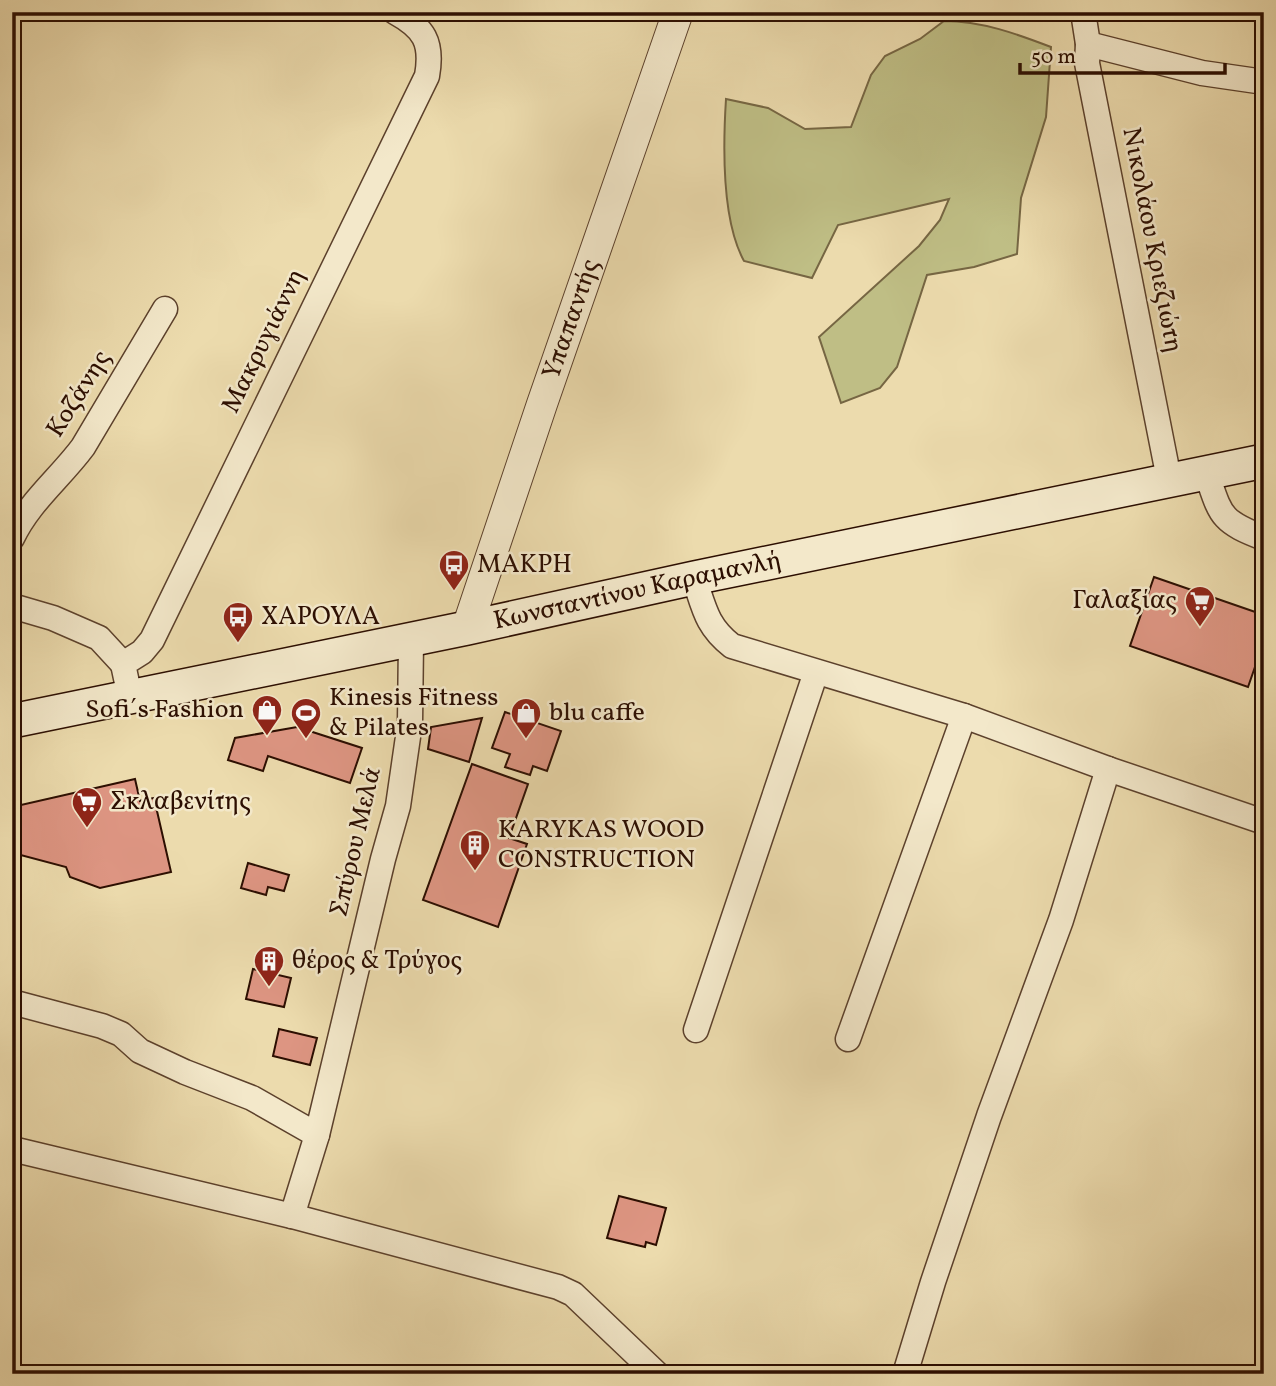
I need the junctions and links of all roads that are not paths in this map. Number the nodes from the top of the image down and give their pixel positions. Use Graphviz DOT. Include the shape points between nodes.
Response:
graph roads {
  1 [pos="395,12"];
  2 [pos="678,12"];
  3 [pos="1083,12"];
  4 [pos="1088,44"];
  5 [pos="1264,82"];
  6 [pos="165,309"];
  7 [pos="1264,461"];
  8 [pos="1206,472"];
  9 [pos="1169,479"];
  10 [pos="12,538"];
  11 [pos="1264,538"];
  12 [pos="694,578"];
  13 [pos="12,606"];
  14 [pos="467,628"];
  15 [pos="411,640"];
  16 [pos="123,664"];
  17 [pos="816,672"];
  18 [pos="130,696"];
  19 [pos="964,716"];
  20 [pos="12,721"];
  21 [pos="1108,769"];
  22 [pos="1264,822"];
  23 [pos="12,1002"];
  24 [pos="696,1030"];
  25 [pos="848,1039"];
  26 [pos="317,1135"];
  27 [pos="12,1149"];
  28 [pos="292,1216"];
  29 [pos="657,1374"];
  30 [pos="905,1374"];
  1 -- 16 [label="street, Μακρυγιάννη" via="421,30 430,59 427,76 152,640"];
  2 -- 14 [label="street, Υπαπαντής"];
  3 -- 4 [label="street, Νικολάου Κριεζιώτη"];
  4 -- 5 [label="street" via="1202,73"];
  4 -- 9 [label="street, Νικολάου Κριεζιώτη" via="1087,63"];
  6 -- 10 [label="street, Κοζάνης" via="83,447 21,519"];
  7 -- 8 [label="main road, Κωνσταντίνου Καραμανλή"];
  8 -- 9 [label="main road, Κωνσταντίνου Καραμανλή"];
  8 -- 11 [label="street" via="1220,514"];
  9 -- 12 [label="main road, Κωνσταντίνου Καραμανλή"];
  12 -- 14 [label="main road, Κωνσταντίνου Καραμανλή"];
  12 -- 17 [label="street" via="717,635 732,646"];
  13 -- 16 [label="street" via="99,638"];
  14 -- 15 [label="main road, Κωνσταντίνου Καραμανλή"];
  15 -- 18 [label="main road, Κωνσταντίνου Καραμανλή"];
  15 -- 26 [label="street, Σπύρου Μελά" via="410,723 398,806"];
  16 -- 18 [label="street"];
  17 -- 19 [label="street"];
  17 -- 24 [label="street"];
  18 -- 20 [label="main road, Κωνσταντίνου Καραμανλή"];
  19 -- 21 [label="street"];
  19 -- 25 [label="street"];
  21 -- 22 [label="street"];
  21 -- 30 [label="street"];
  23 -- 26 [label="street" via="121,1034 141,1051 252,1098"];
  26 -- 28 [label="street, Σπύρου Μελά"];
  27 -- 28 [label="street"];
  28 -- 29 [label="street" via="558,1287 573,1294"];
}
